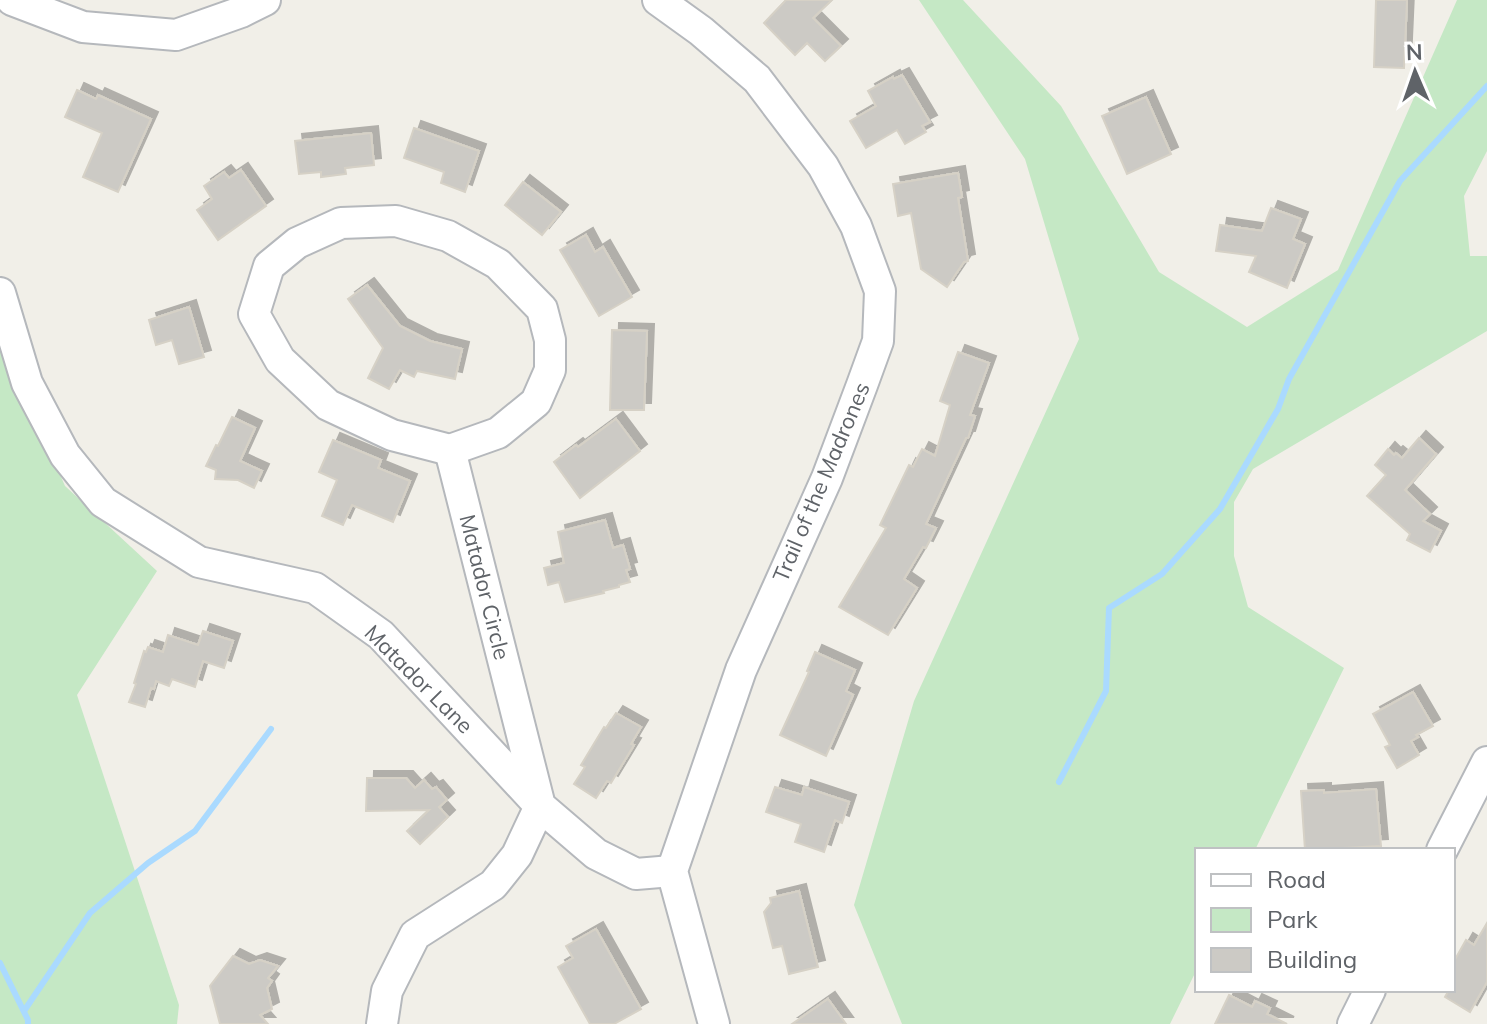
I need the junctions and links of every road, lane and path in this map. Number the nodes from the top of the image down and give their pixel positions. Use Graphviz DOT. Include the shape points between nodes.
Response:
graph roads {
  1 [pos="12,0"];
  2 [pos="265,0"];
  3 [pos="658,0"];
  4 [pos="0,293"];
  5 [pos="450,450"];
  6 [pos="1487,762"];
  7 [pos="540,806"];
  8 [pos="1443,848"];
  9 [pos="672,871"];
  10 [pos="1369,992"];
  11 [pos="382,1024"];
  12 [pos="714,1024"];
  13 [pos="1353,1024"];
  1 -- 2 [label="street" via="83,27 176,35"];
  3 -- 9 [label="street, Trail of the Madrones" via="757,79 823,166 856,226 880,291 873,355 827,478 741,670"];
  4 -- 7 [label="street, Matador Lane" via="27,383 65,455 103,502 199,562 315,588 381,635"];
  5 -- 5 [label="street" via="498,433 536,402 550,370 542,309 498,264 448,236 396,221 341,223 297,243 269,266 254,314 280,360 328,405 392,435"];
  5 -- 7 [label="street, Matador Circle"];
  6 -- 8 [label="street"];
  7 -- 9 [label="street, Matador Lane" via="596,854 636,874"];
  7 -- 11 [label="street" via="517,855 493,885 415,935 387,991"];
  9 -- 12 [label="street"];
  10 -- 13 [label="street"];
}
